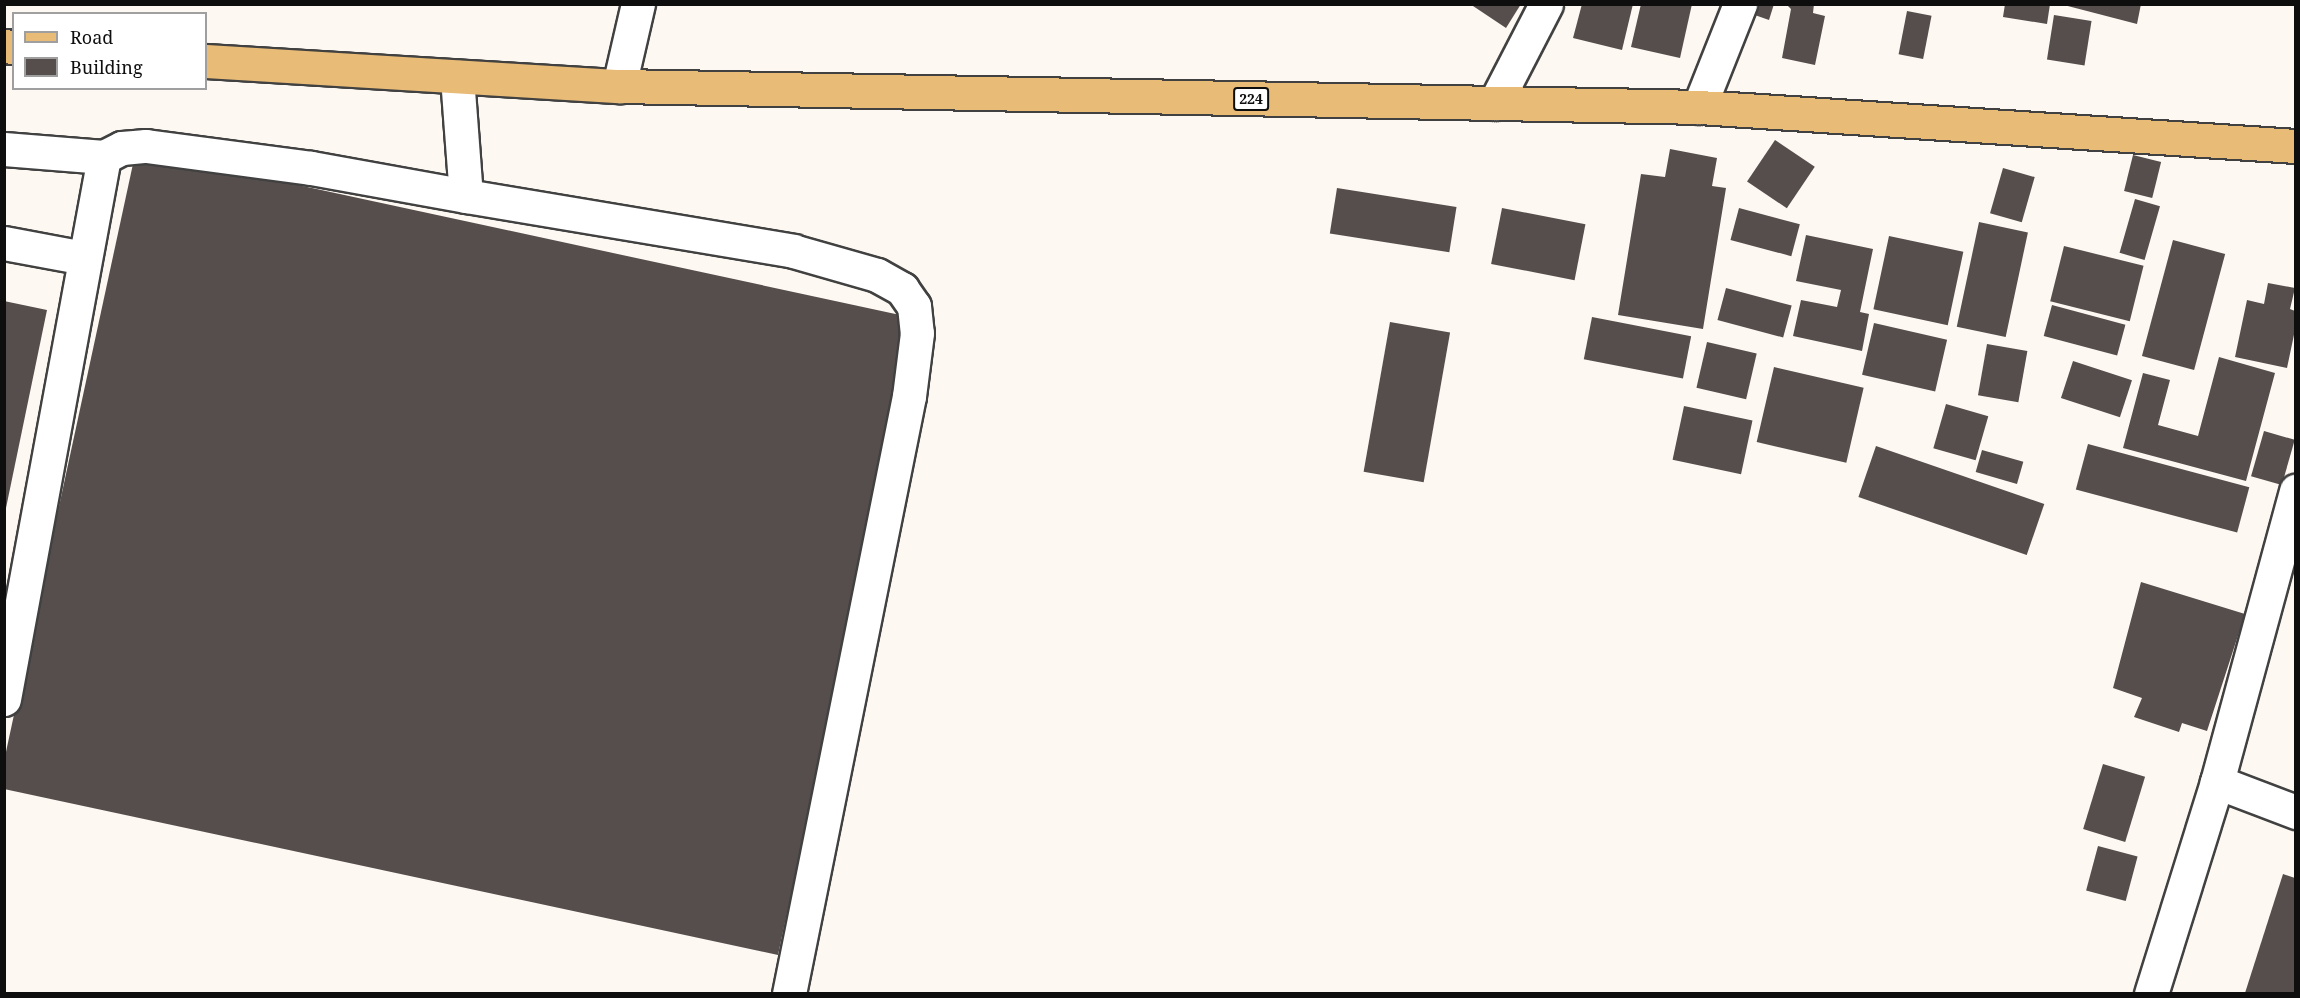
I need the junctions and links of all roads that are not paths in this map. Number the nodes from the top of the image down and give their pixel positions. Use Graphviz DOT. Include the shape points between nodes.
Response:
graph roads {
  1 [pos="638,4"];
  2 [pos="1546,4"];
  3 [pos="1740,4"];
  4 [pos="207,61"];
  5 [pos="457,77"];
  6 [pos="619,86"];
  7 [pos="1495,104"];
  8 [pos="1699,107"];
  9 [pos="2295,147"];
  10 [pos="4,149"];
  11 [pos="104,156"];
  12 [pos="466,196"];
  13 [pos="4,243"];
  14 [pos="84,258"];
  15 [pos="2295,491"];
  16 [pos="4,699"];
  17 [pos="2217,782"];
  18 [pos="2295,812"];
  19 [pos="789,993"];
  20 [pos="2151,993"];
  1 -- 6 [label="street"];
  2 -- 7 [label="street"];
  3 -- 8 [label="street"];
  4 -- 5 [label="main road, 224"];
  5 -- 6 [label="main road, 224"];
  5 -- 12 [label="street"];
  6 -- 7 [label="main road, 224"];
  7 -- 8 [label="main road, 224"];
  8 -- 9 [label="main road, 224" via="2124,131"];
  10 -- 11 [label="street"];
  11 -- 12 [label="street" via="122,148 146,146 310,168"];
  11 -- 14 [label="street"];
  12 -- 19 [label="street" via="793,251 877,275 902,289 914,306 917,333 909,396"];
  13 -- 14 [label="street"];
  14 -- 16 [label="street"];
  15 -- 17 [label="street"];
  17 -- 18 [label="street"];
  17 -- 20 [label="street"];
}
